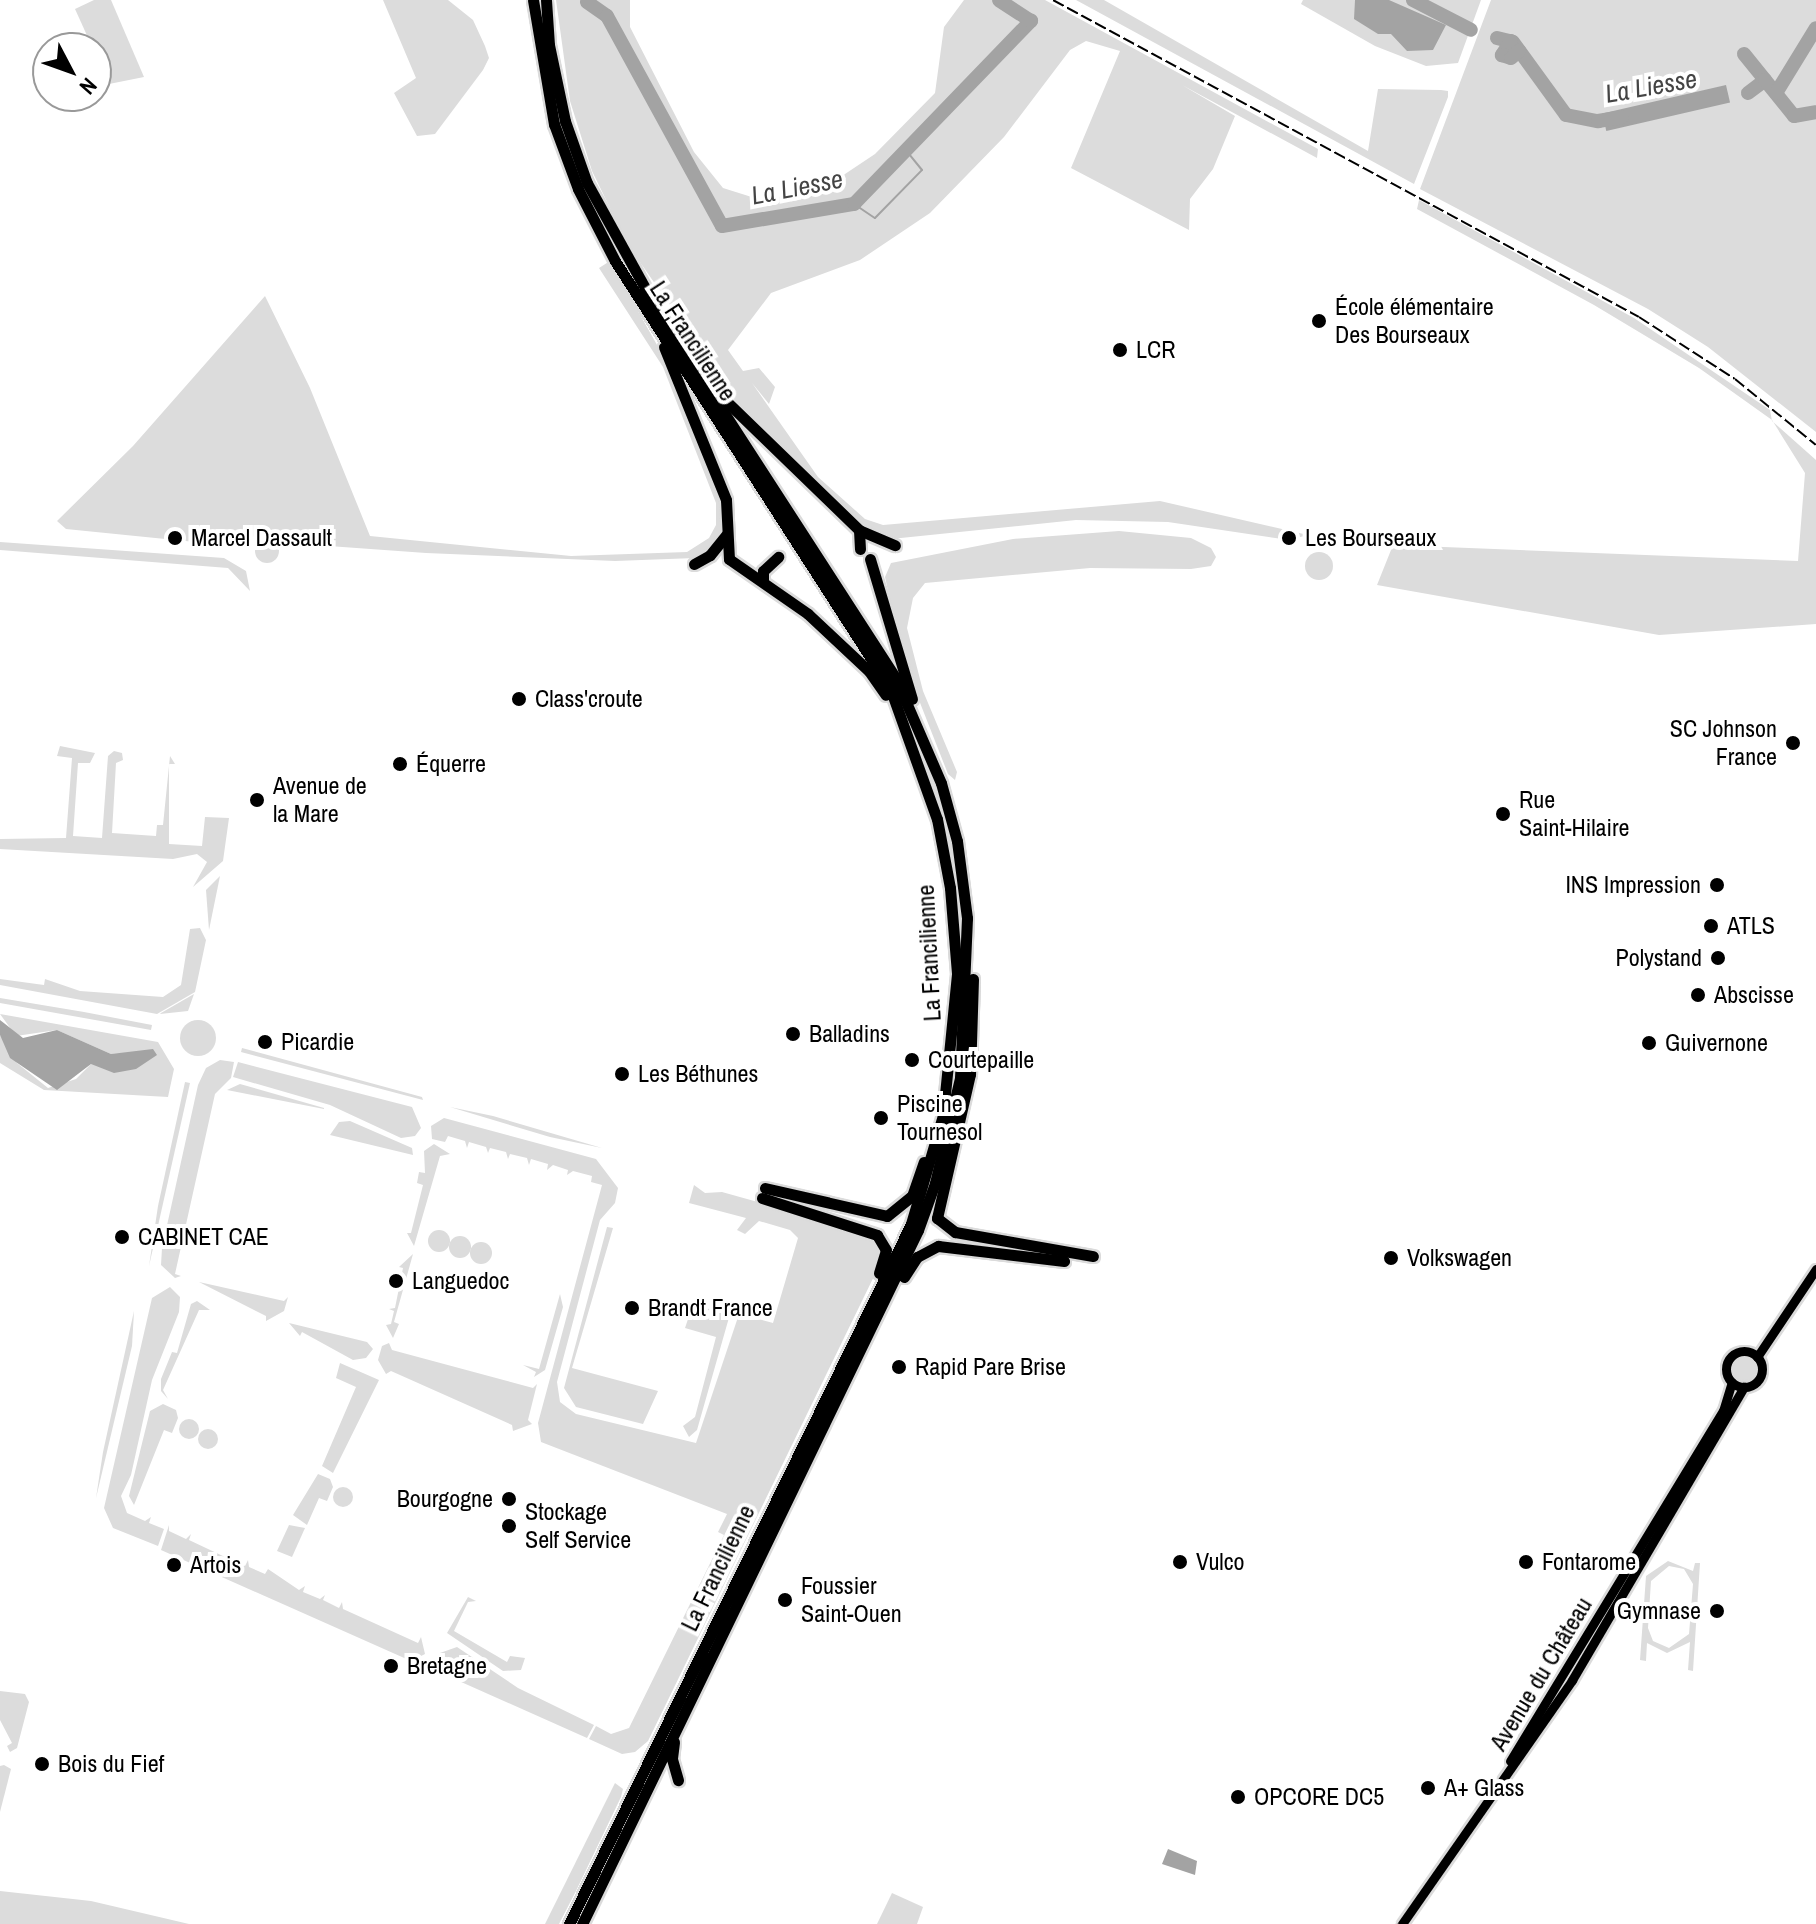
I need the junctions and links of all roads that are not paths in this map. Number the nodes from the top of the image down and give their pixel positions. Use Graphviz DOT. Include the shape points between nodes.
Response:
graph roads {
  1 [pos="533,0"];
  2 [pos="546,0"];
  3 [pos="660,331"];
  4 [pos="708,382"];
  5 [pos="859,530"];
  6 [pos="726,535"];
  7 [pos="895,545"];
  8 [pos="860,549"];
  9 [pos="778,557"];
  10 [pos="870,559"];
  11 [pos="694,564"];
  12 [pos="763,581"];
  13 [pos="925,737"];
  14 [pos="913,745"];
  15 [pos="967,918"];
  16 [pos="955,1032"];
  17 [pos="939,1199"];
  18 [pos="1093,1256"];
  19 [pos="1064,1261"];
  20 [pos="1816,1269"];
  21 [pos="904,1277"];
  22 [pos="1757,1357"];
  23 [pos="1732,1382"];
  24 [pos="1744,1387"];
  25 [pos="791,1494"];
  26 [pos="754,1545"];
  27 [pos="692,1697"];
  28 [pos="1502,1778"];
  29 [pos="678,1780"];
  30 [pos="569,1924"];
  31 [pos="582,1924"];
  32 [pos="1402,1924"];
  1 -- 3 [label="highway, La Francilienne" via="554,124 578,189"];
  2 -- 4 [label="highway, La Francilienne" via="549,45 565,121 587,183 655,306"];
  3 -- 6 [label="highway" via="726,500"];
  3 -- 14 [label="highway, La Francilienne" via="877,663"];
  4 -- 5 [label="highway"];
  4 -- 13 [label="highway, La Francilienne" via="886,660"];
  5 -- 7 [label="highway"];
  5 -- 8 [label="highway"];
  6 -- 11 [label="highway" via="710,555"];
  6 -- 12 [label="highway" via="730,561"];
  9 -- 12 [label="highway" via="763,571"];
  10 -- 13 [label="highway"];
  12 -- 14 [label="highway" via="869,671"];
  13 -- 15 [label="highway, La Francilienne" via="952,818"];
  14 -- 16 [label="highway, La Francilienne" via="937,819 950,888"];
  15 -- 17 [label="highway" via="974,1035 956,1141"];
  15 -- 25 [label="highway, La Francilienne" via="960,1078 935,1183 918,1230"];
  16 -- 26 [label="highway, La Francilienne" via="943,1115 911,1224"];
  16 -- 26 [label="highway" via="919,1179 900,1209 881,1216 764,1193 873,1232 886,1250"];
  17 -- 18 [label="highway" via="937,1218 946,1229"];
  17 -- 21 [label="highway"];
  19 -- 21 [label="highway" via="938,1246 917,1257"];
  20 -- 22 [label="main road"];
  21 -- 25 [label="highway"];
  22 -- 23 [label="main road" via="1745,1351 1731,1357 1726,1370"];
  22 -- 24 [label="main road" via="1760,1377"];
  23 -- 24 [label="main road"];
  23 -- 28 [label="main road, Avenue du Château" via="1723,1411"];
  24 -- 28 [label="main road, Avenue du Château" via="1572,1680"];
  25 -- 27 [label="highway, La Francilienne"];
  26 -- 30 [label="highway, La Francilienne"];
  27 -- 29 [label="highway" via="672,1748"];
  27 -- 31 [label="highway, La Francilienne"];
  28 -- 32 [label="main road, Avenue du Château"];
}
